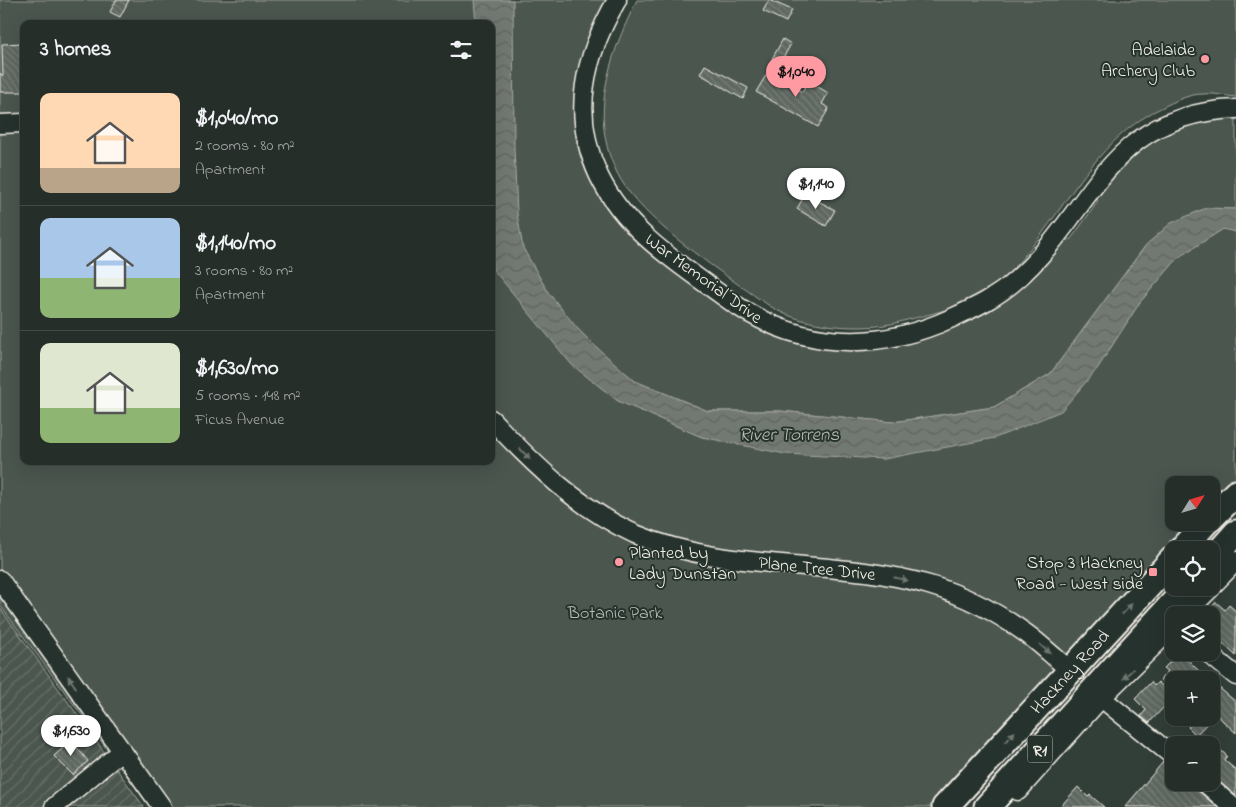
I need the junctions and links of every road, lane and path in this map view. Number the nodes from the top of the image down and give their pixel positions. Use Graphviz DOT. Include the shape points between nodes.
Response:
graph roads {
  1 [pos="617,0"];
  2 [pos="1236,109"];
  3 [pos="20,123"];
  4 [pos="0,124"];
  5 [pos="495,423"];
  6 [pos="1236,493"];
  7 [pos="1220,509"];
  8 [pos="1198,531"];
  9 [pos="1236,533"];
  10 [pos="1189,541"];
  11 [pos="1220,551"];
  12 [pos="1236,561"];
  13 [pos="1165,568"];
  14 [pos="1220,578"];
  15 [pos="0,580"];
  16 [pos="1180,596"];
  17 [pos="1202,596"];
  18 [pos="1193,606"];
  19 [pos="1165,634"];
  20 [pos="1218,661"];
  21 [pos="1071,671"];
  22 [pos="1236,676"];
  23 [pos="1098,694"];
  24 [pos="1165,750"];
  25 [pos="121,752"];
  26 [pos="1214,791"];
  27 [pos="54,807"];
  28 [pos="162,807"];
  29 [pos="945,807"];
  30 [pos="987,807"];
  31 [pos="1003,807"];
  32 [pos="1233,807"];
  1 -- 2 [label="street, War Memorial Drive" via="594,43 583,112 591,157 612,200 625,218 643,234 757,319 782,330 831,342 876,341 908,335 968,311 1000,292 1051,244 1103,173 1129,146 1146,134 1180,119"];
  3 -- 4 [label="street"];
  5 -- 21 [label="street, Plane Tree Drive, one-way" via="534,465 555,482 594,511 636,534 688,551 748,561 877,573 930,585 995,614 1027,634"];
  6 -- 7 [label="highway"];
  8 -- 10 [label="highway"];
  9 -- 11 [label="highway"];
  12 -- 14 [label="street"];
  21 -- 13 [label="highway, Hackney Road / R1, one-way"];
  25 -- 15 [label="street, one-way"];
  16 -- 23 [label="highway, Hackney Road / R1"];
  17 -- 18 [label="street"];
  19 -- 23 [label="street, Hackney Road, one-way"];
  20 -- 22 [label="street"];
  29 -- 21 [label="highway, Hackney Road / R1, one-way"];
  23 -- 24 [label="street"];
  23 -- 30 [label="highway, Hackney Road / R1"];
  23 -- 31 [label="street" via="1055,752"];
  25 -- 27 [label="street"];
  25 -- 28 [label="street"];
  26 -- 32 [label="street"];
}
